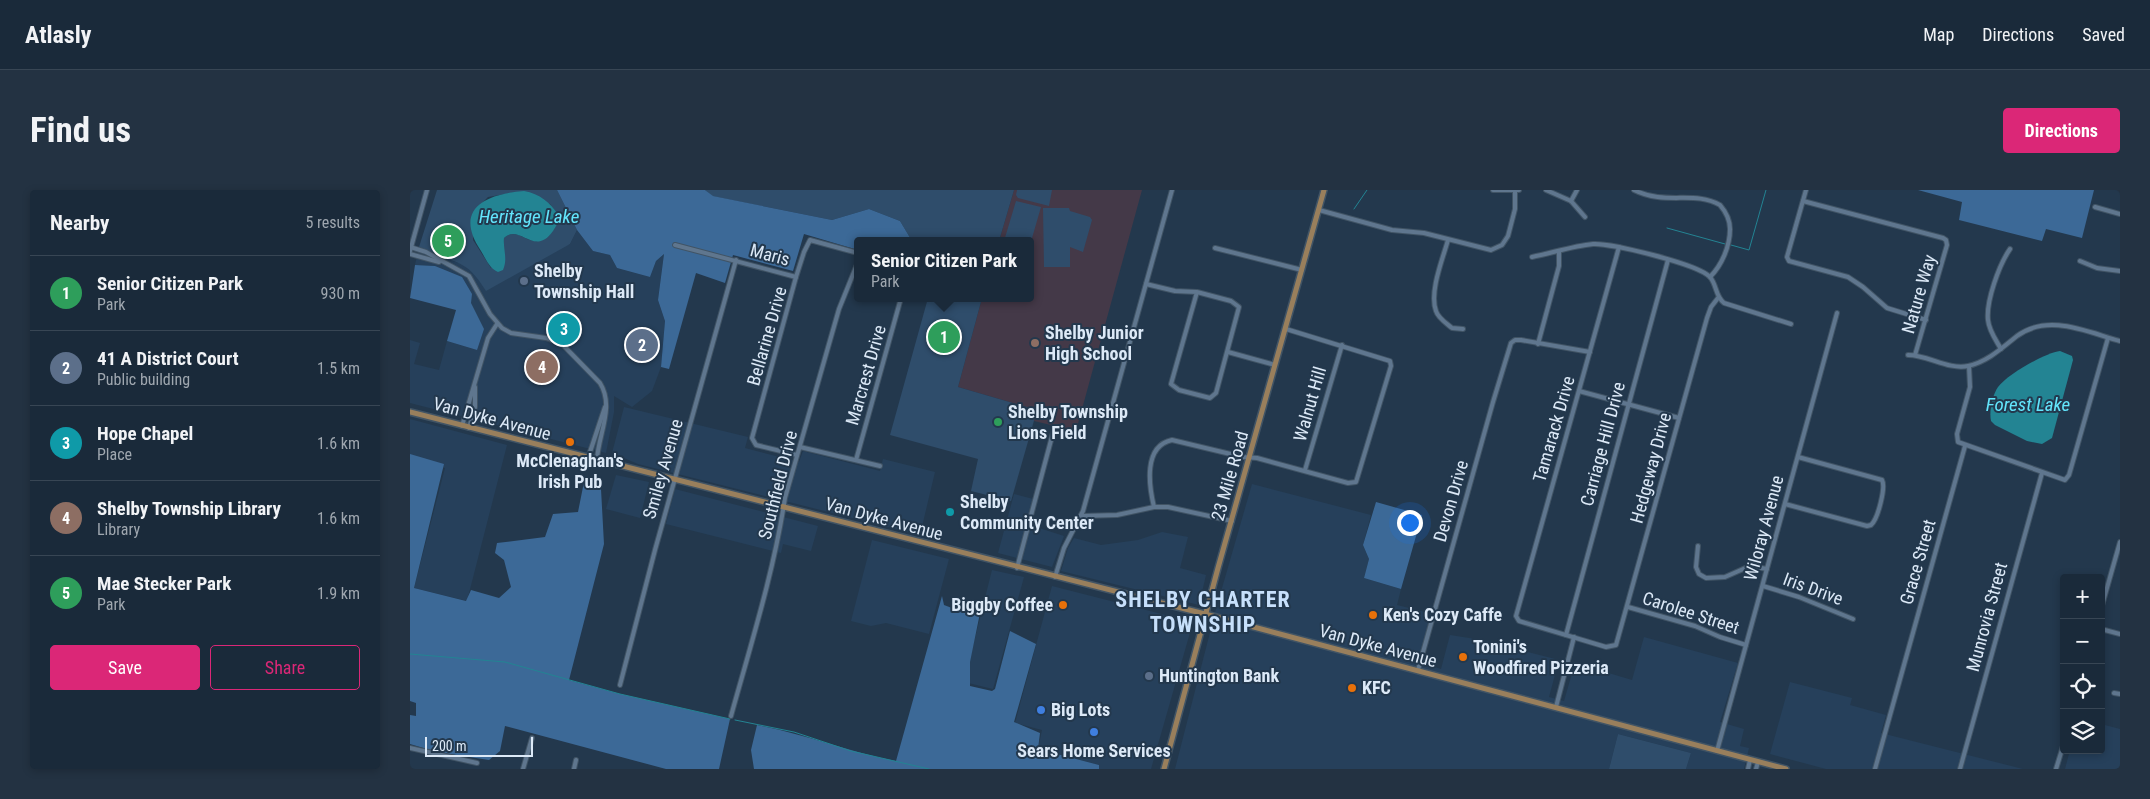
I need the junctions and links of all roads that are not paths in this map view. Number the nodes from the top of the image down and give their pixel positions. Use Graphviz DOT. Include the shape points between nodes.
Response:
graph roads {
  1 [pos="427,190"];
  2 [pos="1172,190"];
  3 [pos="1324,190"];
  4 [pos="1493,190"];
  5 [pos="1518,190"];
  6 [pos="1546,190"];
  7 [pos="1577,190"];
  8 [pos="1634,190"];
  9 [pos="1806,190"];
  10 [pos="1515,191"];
  11 [pos="1640,191"];
  12 [pos="1675,192"];
  13 [pos="1704,193"];
  14 [pos="1571,201"];
  15 [pos="1803,201"];
  16 [pos="2095,207"];
  17 [pos="1319,210"];
  18 [pos="2120,214"];
  19 [pos="1585,217"];
  20 [pos="1448,240"];
  21 [pos="675,245"];
  22 [pos="1619,247"];
  23 [pos="1215,248"];
  24 [pos="2010,249"];
  25 [pos="410,250"];
  26 [pos="854,252"];
  27 [pos="1559,252"];
  28 [pos="1532,257"];
  29 [pos="736,260"];
  30 [pos="1668,260"];
  31 [pos="2080,261"];
  32 [pos="444,262"];
  33 [pos="1302,270"];
  34 [pos="2120,270"];
  35 [pos="854,275"];
  36 [pos="796,277"];
  37 [pos="1710,277"];
  38 [pos="1146,284"];
  39 [pos="1197,292"];
  40 [pos="1718,298"];
  41 [pos="901,302"];
  42 [pos="1837,313"];
  43 [pos="1926,320"];
  44 [pos="497,324"];
  45 [pos="1792,324"];
  46 [pos="1286,329"];
  47 [pos="1463,329"];
  48 [pos="2108,338"];
  49 [pos="2120,341"];
  50 [pos="1538,344"];
  51 [pos="1342,345"];
  52 [pos="2001,349"];
  53 [pos="1228,352"];
  54 [pos="1590,352"];
  55 [pos="1908,355"];
  56 [pos="1915,355"];
  57 [pos="1276,365"];
  58 [pos="1969,366"];
  59 [pos="475,385"];
  60 [pos="1579,391"];
  61 [pos="1628,404"];
  62 [pos="606,405"];
  63 [pos="410,412"];
  64 [pos="1678,418"];
  65 [pos="462,426"];
  66 [pos="470,428"];
  67 [pos="1054,429"];
  68 [pos="1965,446"];
  69 [pos="800,447"];
  70 [pos="797,455"];
  71 [pos="1798,456"];
  72 [pos="1250,457"];
  73 [pos="588,458"];
  74 [pos="856,460"];
  75 [pos="597,461"];
  76 [pos="880,466"];
  77 [pos="1305,470"];
  78 [pos="2042,473"];
  79 [pos="674,481"];
  80 [pos="1784,504"];
  81 [pos="1154,507"];
  82 [pos="784,508"];
  83 [pos="1081,516"];
  84 [pos="1232,521"];
  85 [pos="2120,542"];
  86 [pos="1698,546"];
  87 [pos="1017,568"];
  88 [pos="1767,569"];
  89 [pos="1055,577"];
  90 [pos="1763,586"];
  91 [pos="2105,595"];
  92 [pos="1628,607"];
  93 [pos="1205,614"];
  94 [pos="1853,619"];
  95 [pos="2105,629"];
  96 [pos="2120,634"];
  97 [pos="1566,635"];
  98 [pos="1574,637"];
  99 [pos="1746,645"];
  100 [pos="1418,670"];
  101 [pos="620,685"];
  102 [pos="2114,693"];
  103 [pos="2120,694"];
  104 [pos="1556,707"];
  105 [pos="732,716"];
  106 [pos="532,738"];
  107 [pos="410,748"];
  108 [pos="1716,750"];
  109 [pos="2061,754"];
  110 [pos="576,760"];
  111 [pos="1750,760"];
  112 [pos="1758,762"];
  113 [pos="477,763"];
  114 [pos="523,769"];
  115 [pos="574,769"];
  116 [pos="1164,769"];
  117 [pos="1748,769"];
  118 [pos="1756,769"];
  119 [pos="1786,769"];
  120 [pos="1875,769"];
  121 [pos="1960,769"];
  122 [pos="2056,769"];
  1 -- 25 [label="street"];
  2 -- 38 [label="street"];
  3 -- 17 [label="main road, 23 Mile Road"];
  4 -- 10 [label="street"];
  5 -- 10 [label="street"];
  6 -- 14 [label="street"];
  7 -- 14 [label="street"];
  8 -- 11 [label="street"];
  9 -- 15 [label="street"];
  10 -- 20 [label="street" via="1515,208 1504,242 1495,249"];
  11 -- 12 [label="street" via="1656,196"];
  13 -- 37 [label="street" via="1718,202 1730,225 1729,242 1718,268"];
  14 -- 19 [label="street"];
  15 -- 43 [label="street" via="1788,261 1854,279 1888,308"];
  15 -- 43 [label="street, Nature Way" via="1946,240 1948,245"];
  16 -- 18 [label="street"];
  17 -- 20 [label="street" via="1392,230 1419,232"];
  17 -- 33 [label="main road, 23 Mile Road"];
  20 -- 47 [label="street" via="1436,286 1436,312 1452,328"];
  21 -- 29 [label="street, Maris"];
  22 -- 27 [label="street" via="1593,244"];
  22 -- 30 [label="street"];
  22 -- 54 [label="street, Tamarack Drive"];
  23 -- 33 [label="street"];
  24 -- 52 [label="street" via="2002,261 1988,310 1990,329"];
  25 -- 32 [label="street"];
  25 -- 32 [label="street" via="426,252"];
  26 -- 36 [label="street, Bellarine Drive" via="810,240"];
  27 -- 28 [label="street"];
  27 -- 50 [label="street" via="1559,266"];
  29 -- 36 [label="street, Maris"];
  29 -- 79 [label="street, Smiley Avenue"];
  30 -- 37 [label="street" via="1693,267"];
  30 -- 61 [label="street, Carriage Hill Drive"];
  31 -- 34 [label="street" via="2098,268"];
  32 -- 44 [label="street" via="469,276"];
  33 -- 46 [label="main road, 23 Mile Road"];
  35 -- 69 [label="street, Southfield Drive" via="839,308"];
  36 -- 70 [label="street, Bellarine Drive" via="752,436 758,445"];
  37 -- 40 [label="street"];
  38 -- 39 [label="street"];
  38 -- 83 [label="street"];
  39 -- 53 [label="street" via="1239,306"];
  39 -- 53 [label="street" via="1171,379 1172,385 1178,390 1212,398"];
  40 -- 45 [label="street" via="1736,308"];
  40 -- 64 [label="street, Hedgeway Drive" via="1707,318"];
  41 -- 74 [label="street, Marcrest Drive"];
  42 -- 71 [label="street, Wiloray Avenue"];
  43 -- 56 [label="street, Nature Way"];
  44 -- 59 [label="street" via="488,338"];
  44 -- 62 [label="street" via="511,333 562,344 600,383 605,390"];
  46 -- 51 [label="street"];
  46 -- 57 [label="main road, 23 Mile Road"];
  48 -- 49 [label="street"];
  48 -- 52 [label="street" via="2062,325 2042,325 2025,331"];
  48 -- 78 [label="street" via="2066,480"];
  50 -- 54 [label="street"];
  50 -- 100 [label="street, Devon Drive" via="1513,340 1492,402"];
  51 -- 77 [label="street, Walnut Hill"];
  51 -- 77 [label="street" via="1390,361 1391,366 1354,483"];
  52 -- 58 [label="street"];
  53 -- 57 [label="street"];
  54 -- 60 [label="street, Tamarack Drive"];
  55 -- 56 [label="street"];
  56 -- 58 [label="street" via="1954,366"];
  57 -- 72 [label="main road, 23 Mile Road"];
  58 -- 68 [label="street" via="1970,387 1956,437"];
  59 -- 65 [label="street"];
  59 -- 66 [label="street" via="475,407"];
  60 -- 61 [label="street"];
  60 -- 97 [label="street, Tamarack Drive" via="1517,619"];
  61 -- 64 [label="street"];
  61 -- 97 [label="street, Carriage Hill Drive"];
  62 -- 73 [label="street"];
  62 -- 75 [label="street"];
  63 -- 65 [label="main road, Van Dyke Avenue"];
  64 -- 92 [label="street, Hedgeway Drive"];
  65 -- 66 [label="main road, Van Dyke Avenue"];
  66 -- 73 [label="main road, Van Dyke Avenue"];
  67 -- 87 [label="street"];
  68 -- 78 [label="street"];
  68 -- 120 [label="street, Grace Street"];
  69 -- 70 [label="street, Southfield Drive"];
  69 -- 74 [label="street"];
  70 -- 82 [label="street, Southfield Drive"];
  71 -- 80 [label="street, Wiloray Avenue"];
  71 -- 80 [label="street" via="1883,481 1875,520 1871,525"];
  72 -- 77 [label="street"];
  72 -- 81 [label="street" via="1179,441 1165,442 1157,449 1150,469"];
  72 -- 84 [label="main road, 23 Mile Road"];
  73 -- 75 [label="main road, Van Dyke Avenue"];
  74 -- 76 [label="street"];
  75 -- 79 [label="main road, Van Dyke Avenue"];
  78 -- 121 [label="street, Munrovia Street"];
  79 -- 82 [label="main road, Van Dyke Avenue"];
  79 -- 101 [label="street, Smiley Avenue"];
  80 -- 88 [label="street, Wiloray Avenue"];
  81 -- 83 [label="street" via="1117,515"];
  81 -- 84 [label="street" via="1179,508"];
  82 -- 87 [label="main road, Van Dyke Avenue"];
  82 -- 105 [label="street, Southfield Drive" via="773,564"];
  83 -- 89 [label="street" via="1064,548"];
  84 -- 93 [label="main road, 23 Mile Road"];
  85 -- 91 [label="street"];
  86 -- 88 [label="street" via="1696,567 1706,578 1725,578 1750,566"];
  87 -- 89 [label="main road, Van Dyke Avenue"];
  88 -- 90 [label="street, Wiloray Avenue"];
  89 -- 93 [label="main road, Van Dyke Avenue"];
  90 -- 94 [label="street, Iris Drive"];
  90 -- 99 [label="street, Wiloray Avenue"];
  92 -- 98 [label="street, Hedgeway Drive" via="1615,646 1606,647"];
  92 -- 99 [label="street, Carolee Street"];
  93 -- 100 [label="main road, Van Dyke Avenue"];
  93 -- 116 [label="main road, 23 Mile Road"];
  95 -- 96 [label="street"];
  97 -- 98 [label="street"];
  98 -- 104 [label="street"];
  99 -- 108 [label="street, Wiloray Avenue"];
  100 -- 104 [label="main road, Van Dyke Avenue"];
  102 -- 103 [label="street"];
  104 -- 108 [label="main road, Van Dyke Avenue"];
  106 -- 114 [label="street"];
  107 -- 113 [label="street"];
  108 -- 111 [label="main road, Van Dyke Avenue"];
  109 -- 122 [label="street"];
  110 -- 115 [label="street"];
  111 -- 112 [label="main road, Van Dyke Avenue"];
  111 -- 117 [label="street"];
  112 -- 118 [label="street"];
  112 -- 119 [label="main road, Van Dyke Avenue"];
}
